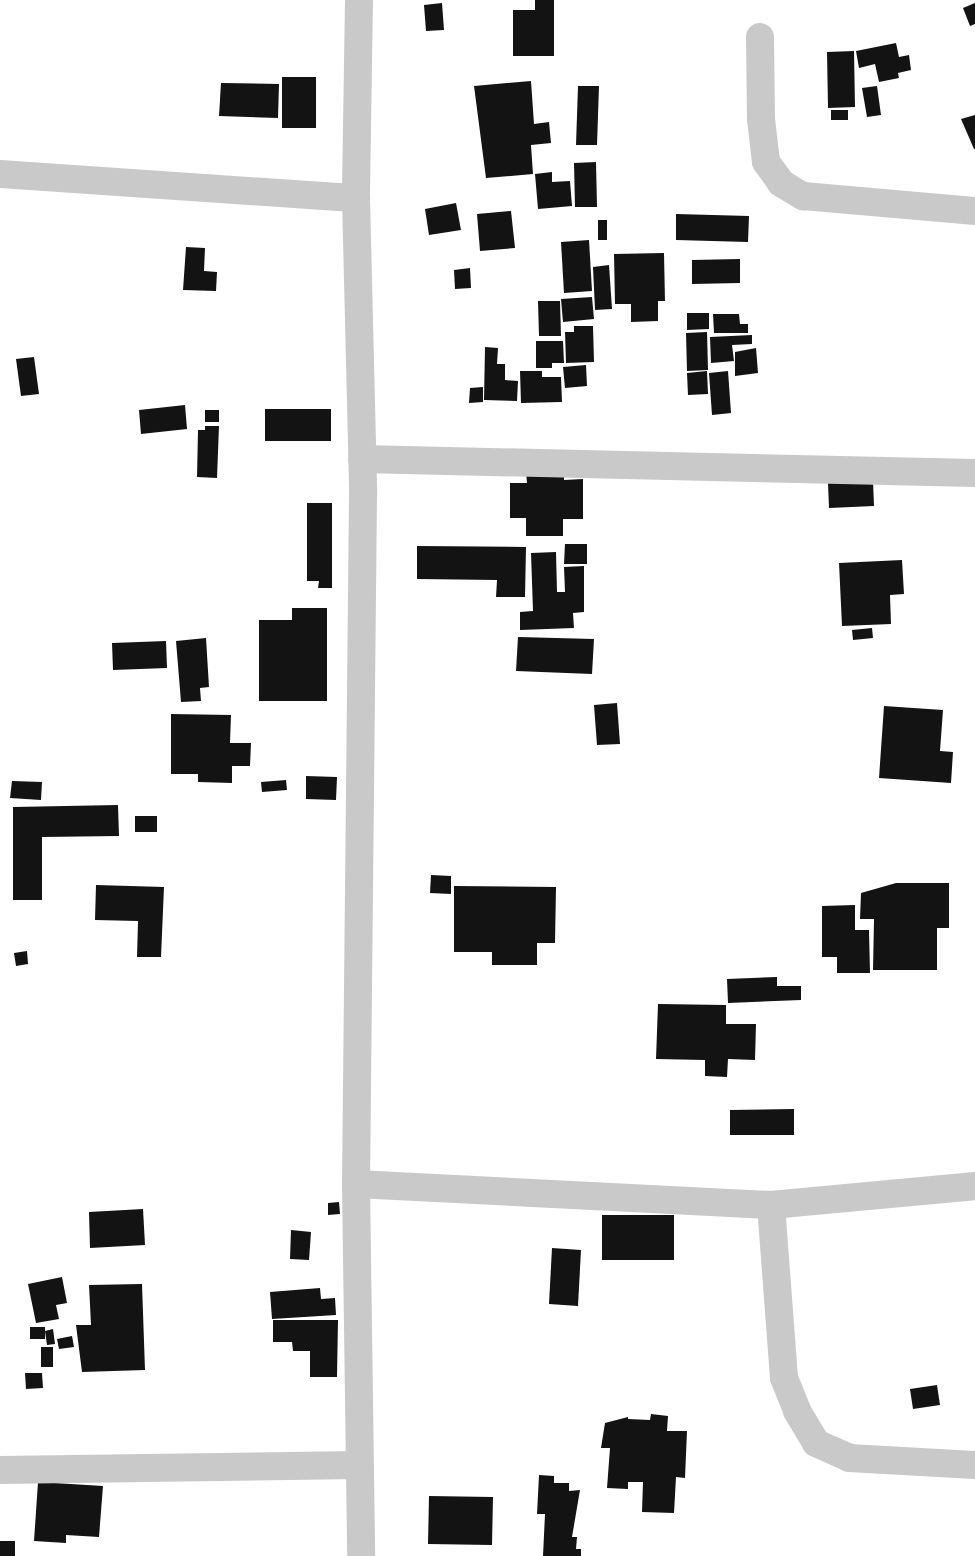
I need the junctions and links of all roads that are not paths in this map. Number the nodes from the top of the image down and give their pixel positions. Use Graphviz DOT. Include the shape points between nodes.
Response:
graph roads {
  1 [pos="359,0"];
  2 [pos="760,37"];
  3 [pos="0,174"];
  4 [pos="356,198"];
  5 [pos="975,211"];
  6 [pos="362,460"];
  7 [pos="975,473"];
  8 [pos="356,1184"];
  9 [pos="975,1186"];
  10 [pos="771,1205"];
  11 [pos="358,1465"];
  12 [pos="975,1465"];
  13 [pos="0,1470"];
  14 [pos="361,1556"];
  1 -- 4 [label="street"];
  2 -- 5 [label="street" via="761,119 766,162 780,183 803,196"];
  3 -- 4 [label="street"];
  4 -- 6 [label="street"];
  6 -- 7 [label="street"];
  6 -- 8 [label="street"];
  8 -- 10 [label="street"];
  8 -- 11 [label="street"];
  9 -- 10 [label="street"];
  10 -- 12 [label="street" via="784,1378 797,1411 816,1442 849,1458"];
  11 -- 13 [label="street"];
  11 -- 14 [label="street"];
}
